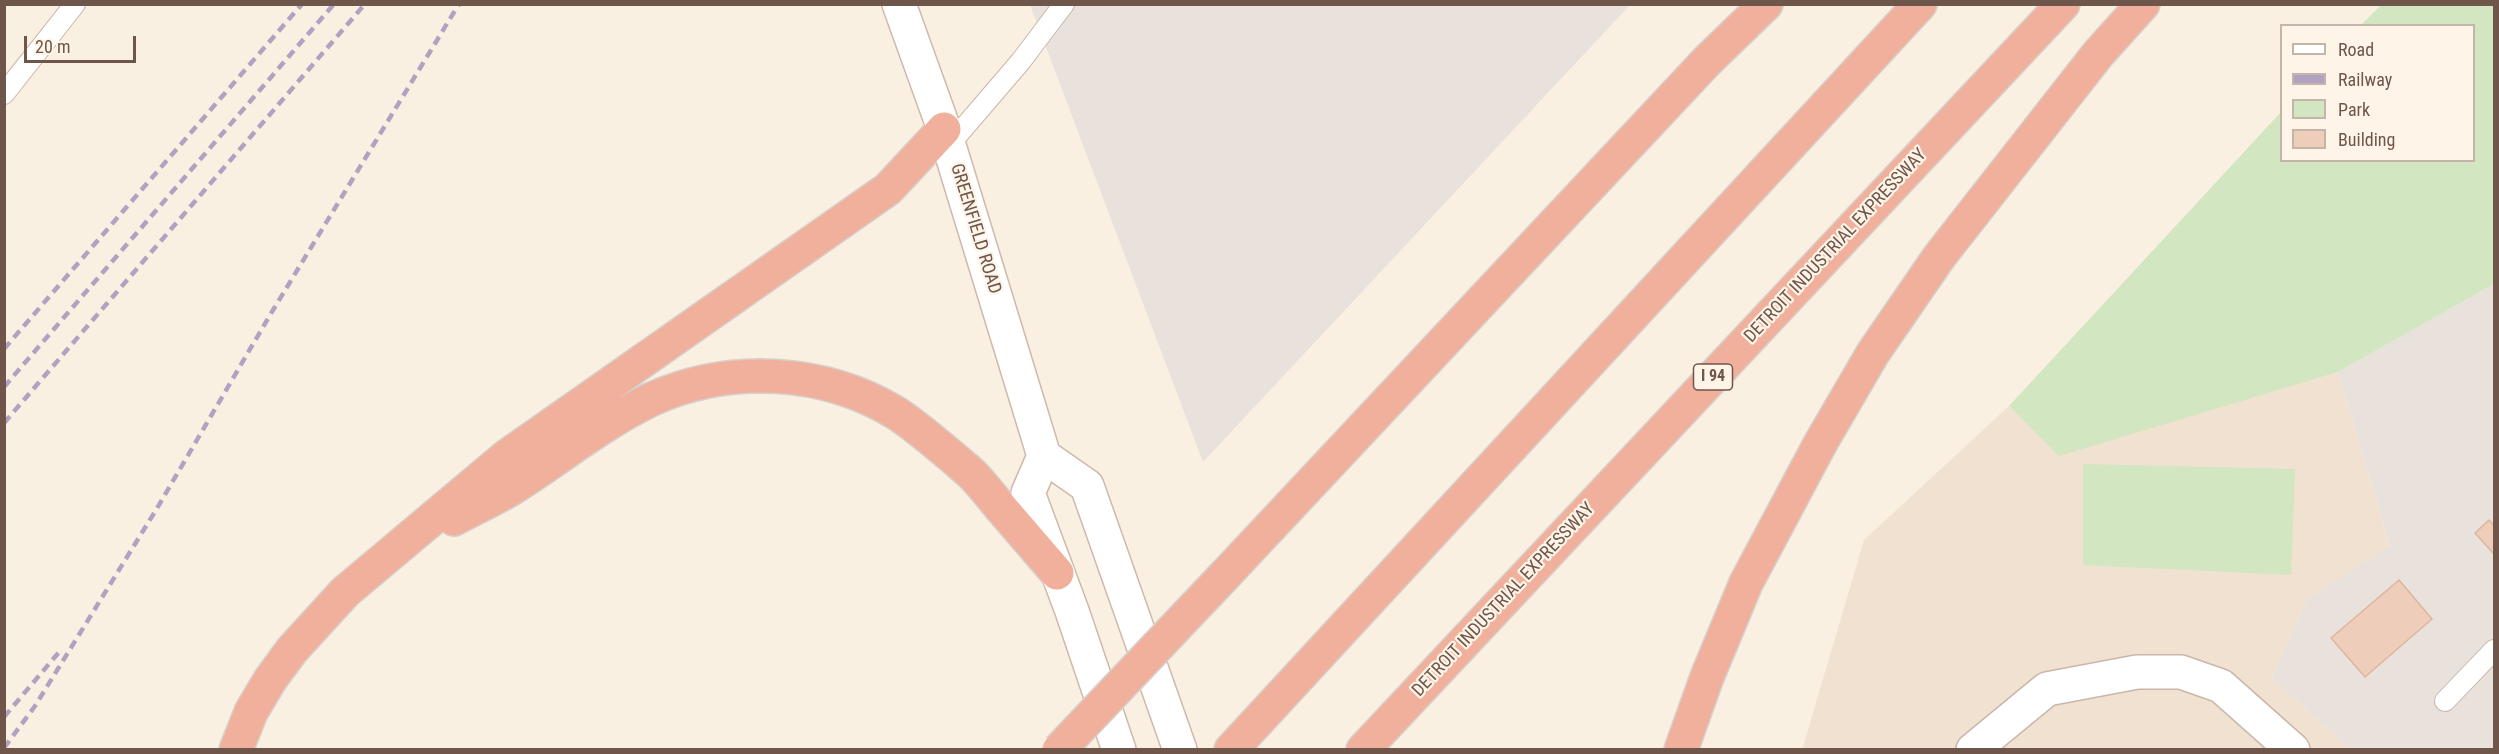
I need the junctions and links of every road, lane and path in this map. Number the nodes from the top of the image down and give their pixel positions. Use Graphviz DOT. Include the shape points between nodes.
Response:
graph roads {
  1 [pos="75,4"];
  2 [pos="899,4"];
  3 [pos="1064,4"];
  4 [pos="1766,4"];
  5 [pos="1920,4"];
  6 [pos="2063,4"];
  7 [pos="2143,4"];
  8 [pos="4,94"];
  9 [pos="947,137"];
  10 [pos="1044,456"];
  11 [pos="391,553"];
  12 [pos="1057,573"];
  13 [pos="2494,650"];
  14 [pos="2445,701"];
  15 [pos="236,750"];
  16 [pos="1059,750"];
  17 [pos="1119,750"];
  18 [pos="1180,750"];
  19 [pos="1231,750"];
  20 [pos="1363,750"];
  21 [pos="1681,750"];
  22 [pos="1973,750"];
  23 [pos="2294,750"];
  1 -- 8 [label="lane"];
  2 -- 9 [label="main road, GREENFIELD ROAD"];
  3 -- 9 [label="lane" via="1021,61"];
  4 -- 16 [label="highway, bridge" via="1707,61"];
  5 -- 19 [label="highway"];
  6 -- 20 [label="highway, DETROIT INDUSTRIAL EXPRESSWAY / I 94"];
  7 -- 21 [label="highway" via="2098,54 1947,248 1873,353 1746,583"];
  9 -- 10 [label="main road, GREENFIELD ROAD"];
  9 -- 11 [label="highway" via="888,189 507,456"];
  10 -- 12 [label="main road" via="1028,493"];
  10 -- 18 [label="main road" via="1087,486"];
  11 -- 12 [label="highway" via="513,487 605,424 653,399 696,385 771,376 839,387 897,414 972,474"];
  11 -- 15 [label="highway" via="345,592 292,650 251,712"];
  12 -- 17 [label="main road"];
  13 -- 14 [label="lane"];
  22 -- 23 [label="main road" via="2047,689 2138,672 2181,672 2222,686"];
}
